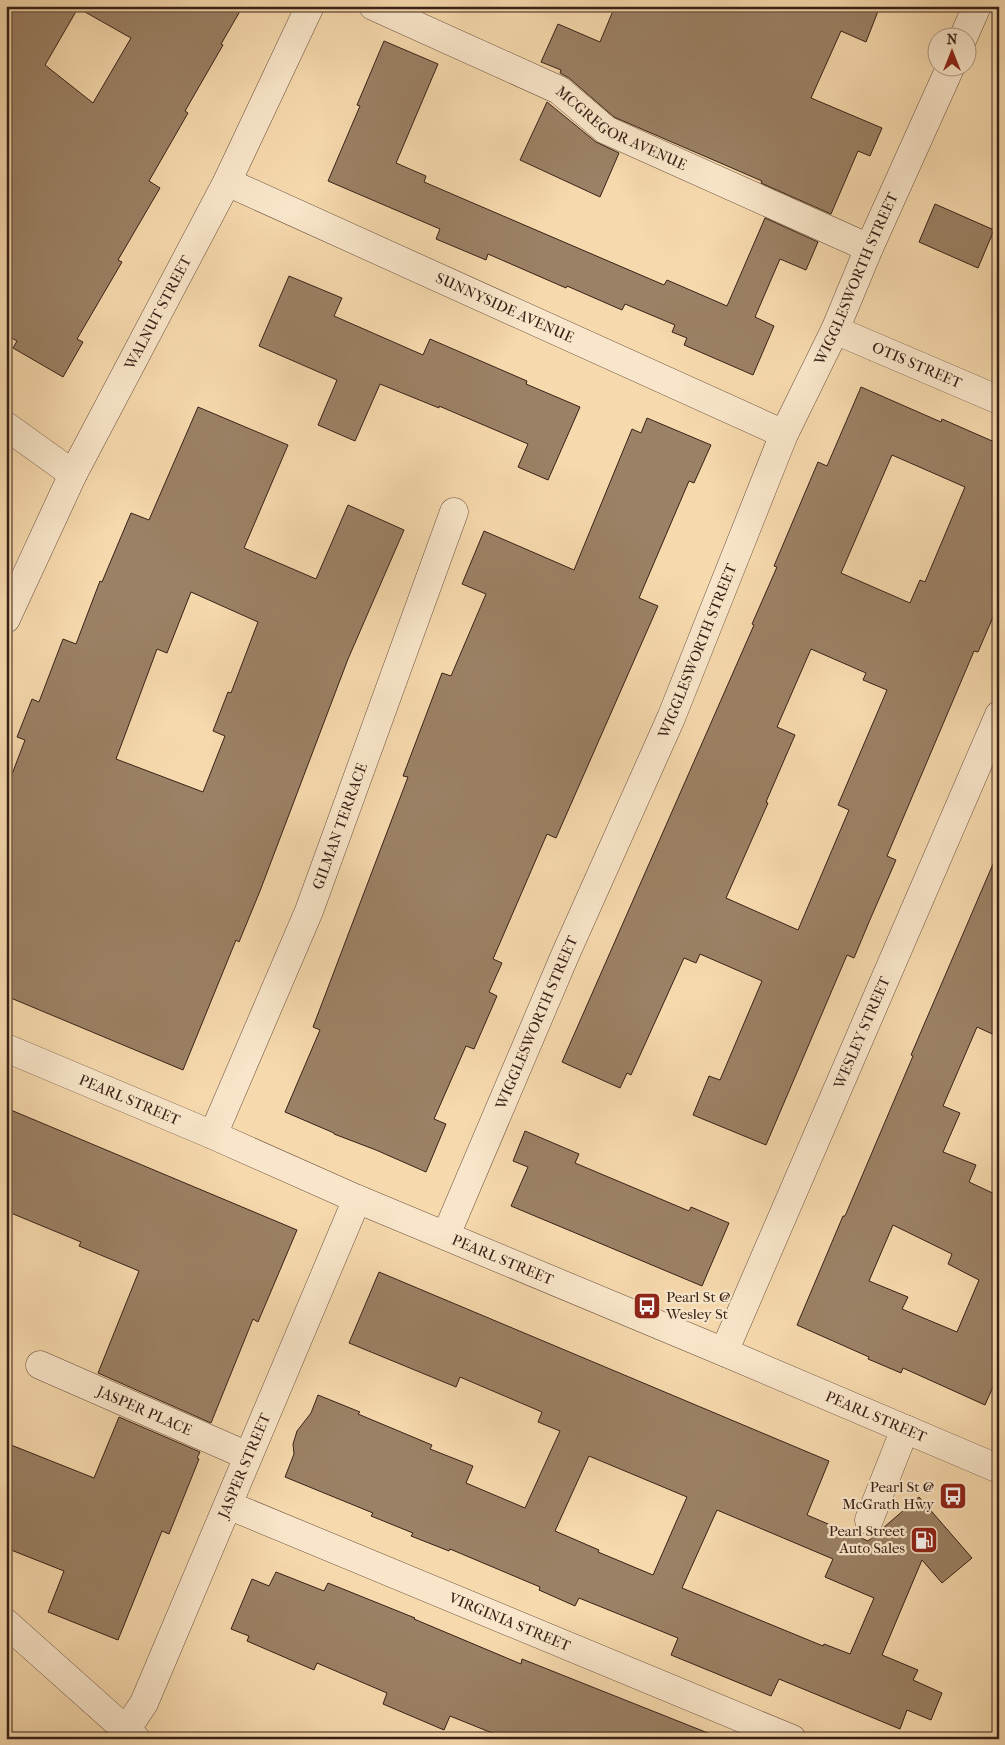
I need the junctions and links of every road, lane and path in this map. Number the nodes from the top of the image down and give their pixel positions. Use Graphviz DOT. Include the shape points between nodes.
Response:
graph roads {
  1 [pos="310,6"];
  2 [pos="373,6"];
  3 [pos="977,6"];
  4 [pos="967,28"];
  5 [pos="946,78"];
  6 [pos="227,182"];
  7 [pos="870,248"];
  8 [pos="835,330"];
  9 [pos="999,400"];
  10 [pos="6,426"];
  11 [pos="784,434"];
  12 [pos="73,474"];
  13 [pos="454,512"];
  14 [pos="6,619"];
  15 [pos="999,715"];
  16 [pos="6,1048"];
  17 [pos="213,1135"];
  18 [pos="357,1199"];
  19 [pos="446,1235"];
  20 [pos="724,1352"];
  21 [pos="40,1365"];
  22 [pos="905,1429"];
  23 [pos="248,1456"];
  24 [pos="999,1469"];
  25 [pos="228,1506"];
  26 [pos="869,1520"];
  27 [pos="6,1623"];
  28 [pos="132,1734"];
  29 [pos="792,1739"];
  1 -- 6 [label="street, WALNUT STREET"];
  2 -- 7 [label="street, MCGREGOR AVENUE" via="559,90 606,130"];
  3 -- 4 [label="street"];
  5 -- 7 [label="street, WIGGLESWORTH STREET"];
  6 -- 11 [label="street, SUNNYSIDE AVENUE"];
  6 -- 12 [label="street, WALNUT STREET"];
  7 -- 8 [label="street, WIGGLESWORTH STREET"];
  8 -- 9 [label="street, OTIS STREET"];
  8 -- 11 [label="street, WIGGLESWORTH STREET"];
  10 -- 12 [label="street"];
  11 -- 19 [label="street, WIGGLESWORTH STREET" via="671,718 566,953"];
  12 -- 14 [label="street, WALNUT STREET"];
  13 -- 17 [label="street, GILMAN TERRACE" via="308,911"];
  15 -- 20 [label="street, WESLEY STREET"];
  16 -- 17 [label="street, PEARL STREET"];
  17 -- 18 [label="street, PEARL STREET"];
  18 -- 19 [label="street, PEARL STREET"];
  18 -- 23 [label="street, JASPER STREET"];
  19 -- 20 [label="street, PEARL STREET"];
  20 -- 22 [label="street, PEARL STREET"];
  21 -- 23 [label="street, JASPER PLACE"];
  22 -- 24 [label="street, PEARL STREET"];
  22 -- 26 [label="street"];
  23 -- 25 [label="street, JASPER STREET"];
  25 -- 28 [label="street, JASPER STREET"];
  25 -- 29 [label="street, VIRGINIA STREET"];
  27 -- 28 [label="street"];
}
